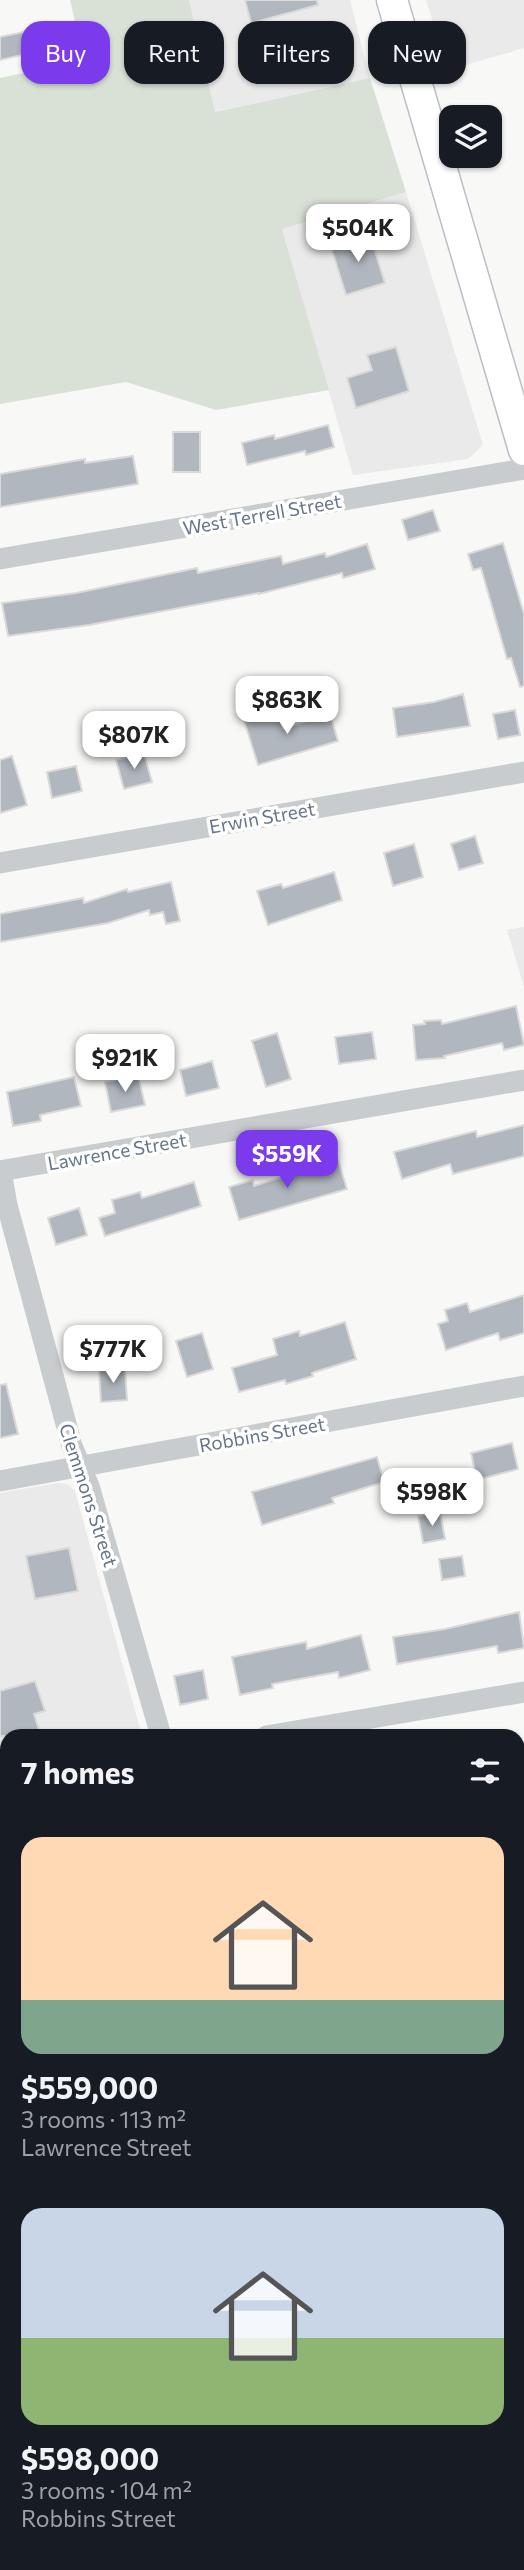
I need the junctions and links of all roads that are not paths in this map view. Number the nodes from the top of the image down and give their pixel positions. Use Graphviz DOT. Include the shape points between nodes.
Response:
graph roads {
  1 [pos="392,0"];
  2 [pos="524,450"];
  3 [pos="524,469"];
  4 [pos="0,559"];
  5 [pos="524,772"];
  6 [pos="0,863"];
  7 [pos="524,1080"];
  8 [pos="0,1171"];
  9 [pos="524,1386"];
  10 [pos="81,1466"];
  11 [pos="0,1481"];
  12 [pos="524,1692"];
  13 [pos="159,1729"];
  14 [pos="307,1729"];
  1 -- 2 [label="main road"];
  3 -- 4 [label="street, West Terrell Street"];
  5 -- 6 [label="street, Erwin Street"];
  7 -- 8 [label="street, Lawrence Street"];
  8 -- 10 [label="street, Clemmons Street"];
  9 -- 10 [label="street, Robbins Street"];
  10 -- 11 [label="street, Robbins Street"];
  10 -- 13 [label="street, Clemmons Street"];
  12 -- 14 [label="street"];
}
